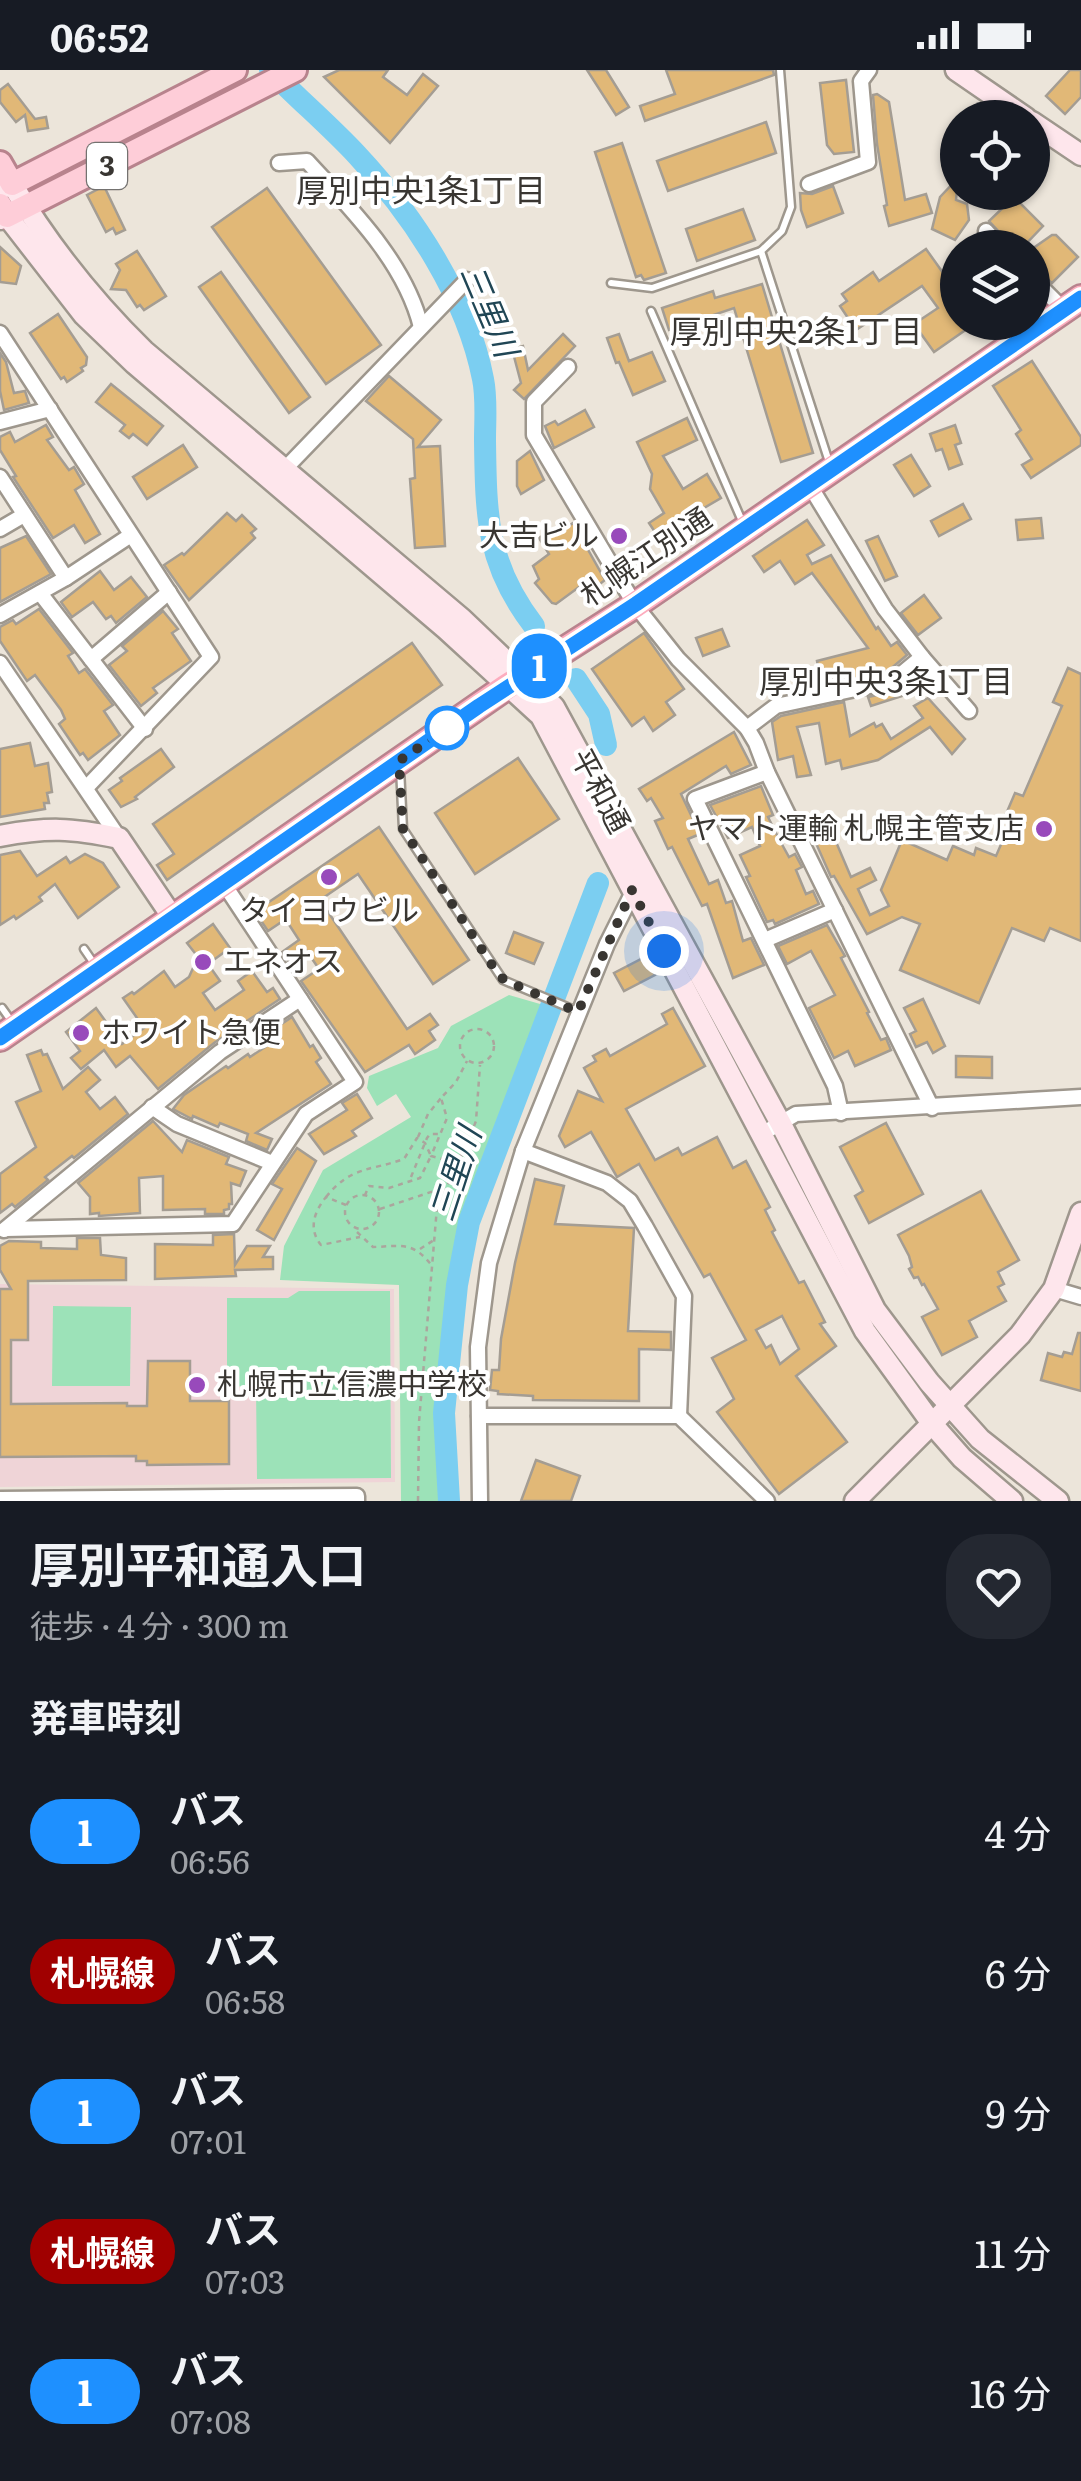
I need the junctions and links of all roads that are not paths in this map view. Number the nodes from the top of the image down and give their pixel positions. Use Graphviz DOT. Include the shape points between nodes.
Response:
graph roads {
  1 [pos="235,70"];
  2 [pos="295,70"];
  3 [pos="780,70"];
  4 [pos="869,70"];
  5 [pos="956,70"];
  6 [pos="1000,100"];
  7 [pos="1050,134"];
  8 [pos="1081,156"];
  9 [pos="278,162"];
  10 [pos="4,179"];
  11 [pos="809,184"];
  12 [pos="8,212"];
  13 [pos="761,251"];
  14 [pos="464,282"];
  15 [pos="611,283"];
  16 [pos="1050,290"];
  17 [pos="1072,304"];
  18 [pos="651,311"];
  19 [pos="421,327"];
  20 [pos="3,341"];
  21 [pos="568,368"];
  22 [pos="50,409"];
  23 [pos="0,422"];
  24 [pos="279,475"];
  25 [pos="0,478"];
  26 [pos="821,478"];
  27 [pos="24,515"];
  28 [pos="0,529"];
  29 [pos="746,529"];
  30 [pos="131,534"];
  31 [pos="66,578"];
  32 [pos="169,592"];
  33 [pos="40,593"];
  34 [pos="636,604"];
  35 [pos="0,614"];
  36 [pos="922,658"];
  37 [pos="91,659"];
  38 [pos="0,663"];
  39 [pos="514,682"];
  40 [pos="7,684"];
  41 [pos="970,711"];
  42 [pos="747,728"];
  43 [pos="145,730"];
  44 [pos="399,761"];
  45 [pos="767,772"];
  46 [pos="86,788"];
  47 [pos="0,836"];
  48 [pos="119,838"];
  49 [pos="224,884"];
  50 [pos="640,885"];
  51 [pos="835,910"];
  52 [pos="173,918"];
  53 [pos="765,940"];
  54 [pos="300,999"];
  55 [pos="572,1008"];
  56 [pos="6,1024"];
  57 [pos="1081,1097"];
  58 [pos="152,1106"];
  59 [pos="932,1108"];
  60 [pos="840,1113"];
  61 [pos="781,1124"];
  62 [pos="760,1135"];
  63 [pos="523,1151"];
  64 [pos="272,1163"];
  65 [pos="1081,1213"];
  66 [pos="3,1231"];
  67 [pos="1054,1289"];
  68 [pos="1081,1297"];
  69 [pos="950,1408"];
  70 [pos="479,1416"];
  71 [pos="679,1416"];
  72 [pos="933,1425"];
  73 [pos="0,1498"];
  74 [pos="191,1498"];
  75 [pos="19,1500"];
  76 [pos="357,1501"];
  77 [pos="480,1501"];
  78 [pos="767,1501"];
  79 [pos="855,1501"];
  80 [pos="1012,1501"];
  81 [pos="1058,1501"];
  1 -- 10 [label="main road, 3"];
  2 -- 12 [label="main road, 3"];
  3 -- 13 [label="lane" via="792,207 782,232"];
  4 -- 11 [label="street" via="861,81 868,162"];
  5 -- 6 [label="street"];
  7 -- 8 [label="street"];
  9 -- 19 [label="street" via="307,161 366,226 410,294"];
  10 -- 12 [label="street, 平和通"];
  12 -- 24 [label="street, 平和通" via="84,315 135,364"];
  13 -- 15 [label="lane" via="652,288"];
  13 -- 26 [label="lane"];
  14 -- 19 [label="street"];
  16 -- 17 [label="street"];
  17 -- 26 [label="highway, 札幌江別通"];
  18 -- 29 [label="lane"];
  19 -- 24 [label="street"];
  20 -- 22 [label="street"];
  21 -- 34 [label="street" via="534,402 534,435"];
  22 -- 23 [label="street"];
  22 -- 30 [label="street"];
  24 -- 39 [label="street, 平和通" via="462,619"];
  25 -- 27 [label="street"];
  26 -- 29 [label="highway, 札幌江別通"];
  26 -- 36 [label="street" via="886,609"];
  27 -- 28 [label="street"];
  27 -- 31 [label="street"];
  29 -- 34 [label="highway, 札幌江別通"];
  30 -- 31 [label="street"];
  30 -- 32 [label="street"];
  31 -- 33 [label="street"];
  32 -- 37 [label="street"];
  32 -- 43 [label="street" via="211,658"];
  33 -- 35 [label="street"];
  33 -- 37 [label="street"];
  34 -- 39 [label="highway, 札幌江別通"];
  34 -- 42 [label="street" via="678,660"];
  36 -- 41 [label="street"];
  36 -- 42 [label="street" via="892,680 776,706"];
  37 -- 43 [label="street"];
  38 -- 40 [label="street"];
  39 -- 44 [label="highway, 札幌江別通"];
  39 -- 50 [label="street, 平和通" via="554,707"];
  40 -- 46 [label="street"];
  42 -- 45 [label="street"];
  43 -- 46 [label="street"];
  44 -- 49 [label="highway, 札幌江別通"];
  44 -- 55 [label="lane" via="403,829 504,980"];
  45 -- 51 [label="street"];
  45 -- 53 [label="street" via="695,799"];
  46 -- 48 [label="street"];
  47 -- 48 [label="street" via="45,827"];
  48 -- 52 [label="street"];
  49 -- 52 [label="highway, 札幌江別通"];
  49 -- 54 [label="street"];
  50 -- 55 [label="street"];
  50 -- 61 [label="street, 平和通"];
  50 -- 62 [label="street, 平和通"];
  51 -- 53 [label="street"];
  51 -- 59 [label="street"];
  52 -- 56 [label="highway, 札幌江別通" via="91,960"];
  53 -- 60 [label="street" via="835,1086"];
  54 -- 58 [label="street"];
  54 -- 64 [label="street" via="356,1082 306,1114"];
  55 -- 63 [label="street"];
  57 -- 59 [label="street"];
  58 -- 64 [label="street" via="177,1124"];
  58 -- 66 [label="street"];
  59 -- 60 [label="street"];
  60 -- 61 [label="street" via="796,1114"];
  61 -- 62 [label="street"];
  61 -- 69 [label="street, 平和通" via="875,1310"];
  62 -- 72 [label="street, 平和通" via="865,1331"];
  63 -- 70 [label="street" via="489,1263 478,1347"];
  63 -- 71 [label="street" via="608,1182 645,1226 684,1296"];
  64 -- 66 [label="street" via="232,1224"];
  65 -- 67 [label="street"];
  67 -- 68 [label="street"];
  67 -- 69 [label="street" via="1020,1336"];
  69 -- 72 [label="street"];
  69 -- 81 [label="street, 平和通" via="1000,1458"];
  70 -- 71 [label="street"];
  70 -- 77 [label="street"];
  71 -- 78 [label="street"];
  72 -- 79 [label="street"];
  72 -- 80 [label="street, 平和通"];
  73 -- 75 [label="street"];
  74 -- 75 [label="street"];
  74 -- 76 [label="street"];
}
